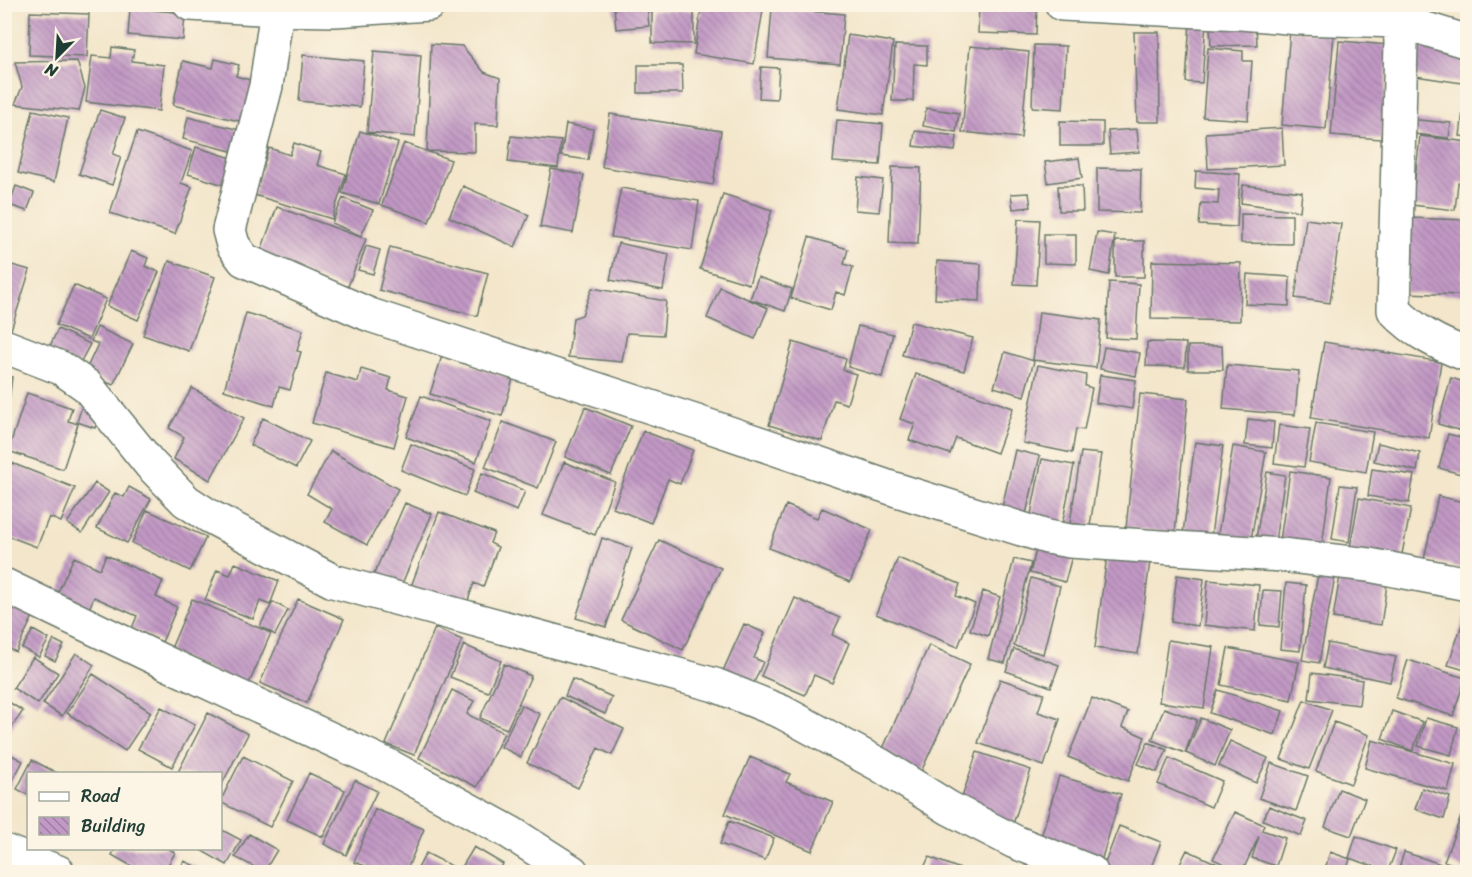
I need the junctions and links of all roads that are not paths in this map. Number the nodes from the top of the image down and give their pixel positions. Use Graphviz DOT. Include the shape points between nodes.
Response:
graph roads {
  1 [pos="190,4"];
  2 [pos="429,4"];
  3 [pos="1062,4"];
  4 [pos="277,9"];
  5 [pos="1400,21"];
  6 [pos="1467,42"];
  7 [pos="4,346"];
  8 [pos="1467,355"];
  9 [pos="1467,584"];
  10 [pos="4,585"];
  11 [pos="4,851"];
  12 [pos="58,873"];
  13 [pos="572,873"];
  14 [pos="1091,873"];
  1 -- 4 [label="street"];
  2 -- 4 [label="street"];
  3 -- 5 [label="street"];
  4 -- 9 [label="street" via="266,86 228,230 244,260 370,315 1047,537 1281,555 1369,565"];
  5 -- 6 [label="street"];
  5 -- 8 [label="street" via="1394,310 1422,335"];
  7 -- 14 [label="street" via="61,368 87,386 150,464 186,501 333,581 715,685 782,712 1015,842"];
  10 -- 13 [label="street" via="387,765 511,833"];
  11 -- 12 [label="street"];
}
